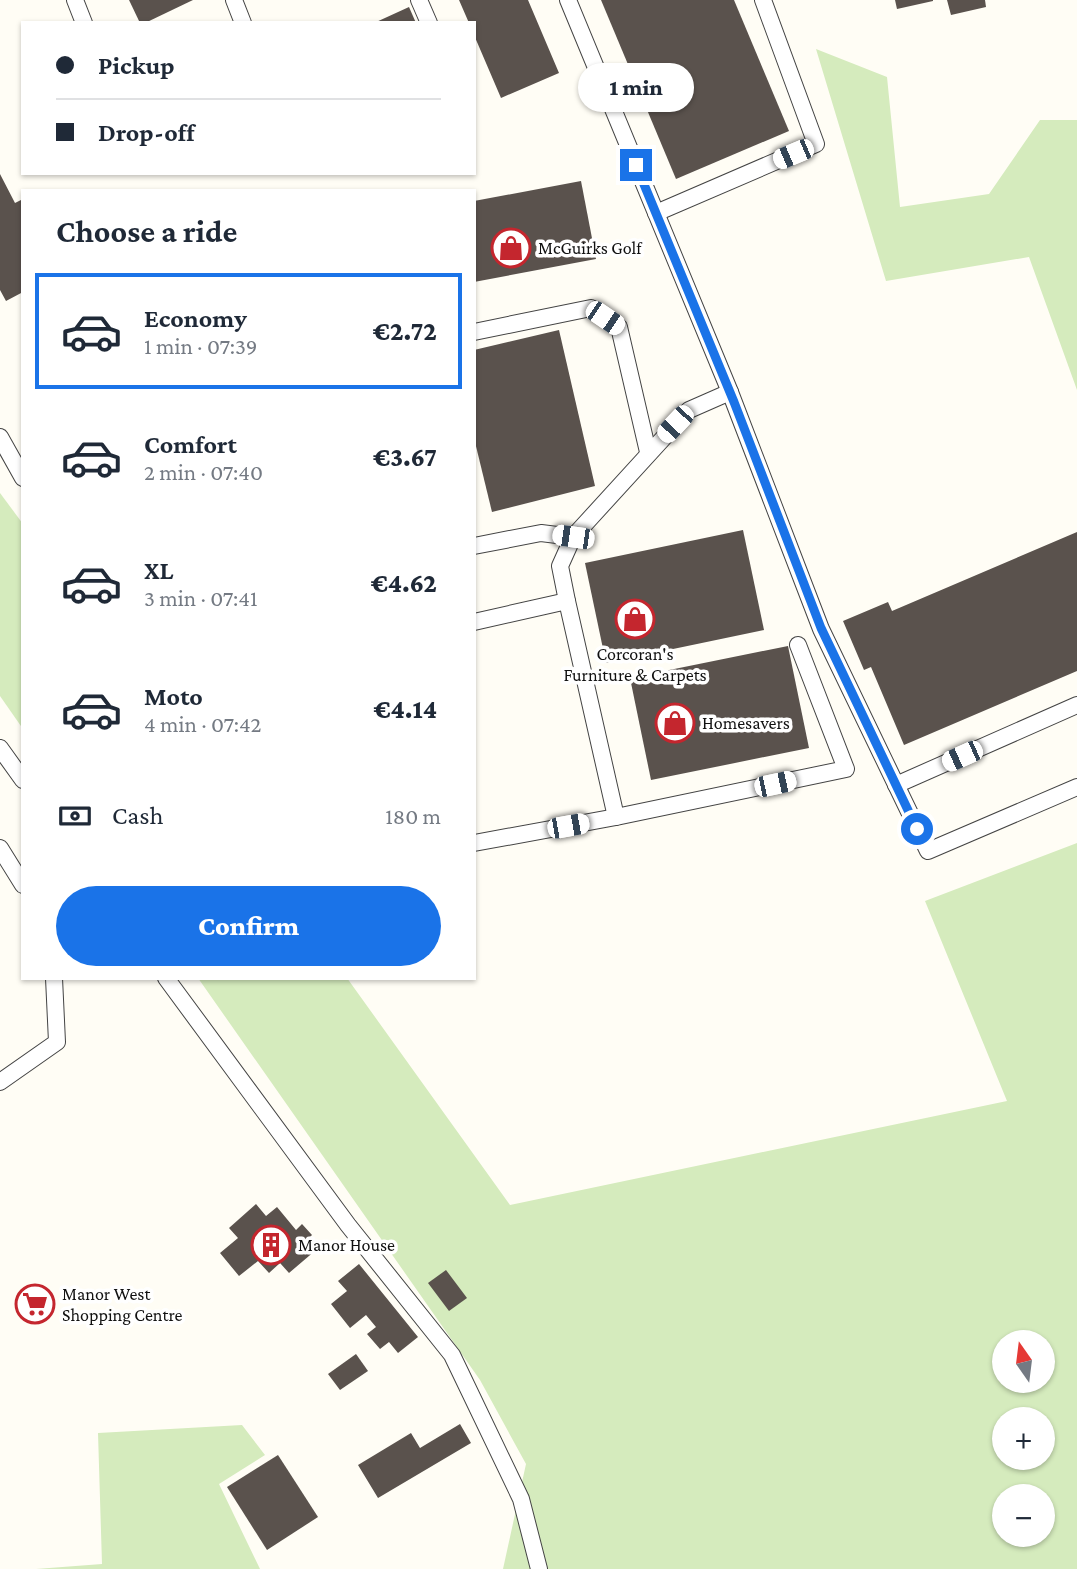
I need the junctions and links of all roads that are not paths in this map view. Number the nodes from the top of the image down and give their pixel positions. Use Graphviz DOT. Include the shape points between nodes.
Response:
graph roads {
  1 [pos="75,0"];
  2 [pos="234,0"];
  3 [pos="419,0"];
  4 [pos="568,0"];
  5 [pos="763,0"];
  6 [pos="83,21"];
  7 [pos="242,21"];
  8 [pos="428,21"];
  9 [pos="656,213"];
  10 [pos="476,332"];
  11 [pos="730,392"];
  12 [pos="0,437"];
  13 [pos="648,452"];
  14 [pos="21,474"];
  15 [pos="573,537"];
  16 [pos="476,545"];
  17 [pos="567,601"];
  18 [pos="476,622"];
  19 [pos="798,645"];
  20 [pos="1077,705"];
  21 [pos="0,748"];
  22 [pos="21,777"];
  23 [pos="896,785"];
  24 [pos="1077,787"];
  25 [pos="615,817"];
  26 [pos="476,843"];
  27 [pos="0,848"];
  28 [pos="21,882"];
  29 [pos="54,980"];
  30 [pos="167,980"];
  31 [pos="0,1082"];
  32 [pos="539,1569"];
  1 -- 6 [label="lane"];
  2 -- 7 [label="lane"];
  3 -- 8 [label="lane"];
  4 -- 9 [label="lane"];
  5 -- 9 [label="lane" via="816,144"];
  9 -- 11 [label="lane"];
  10 -- 13 [label="lane" via="591,308 620,327"];
  11 -- 13 [label="lane" via="689,410"];
  11 -- 23 [label="lane" via="821,628"];
  12 -- 14 [label="lane"];
  13 -- 15 [label="lane"];
  15 -- 16 [label="lane" via="541,533"];
  15 -- 17 [label="lane" via="561,566"];
  17 -- 18 [label="lane"];
  17 -- 25 [label="lane"];
  19 -- 25 [label="lane" via="846,769"];
  20 -- 23 [label="lane"];
  21 -- 22 [label="lane"];
  23 -- 24 [label="lane" via="928,850"];
  25 -- 26 [label="lane"];
  27 -- 28 [label="lane"];
  29 -- 31 [label="lane" via="57,1042"];
  30 -- 32 [label="lane" via="348,1225 453,1355 521,1499"];
}
